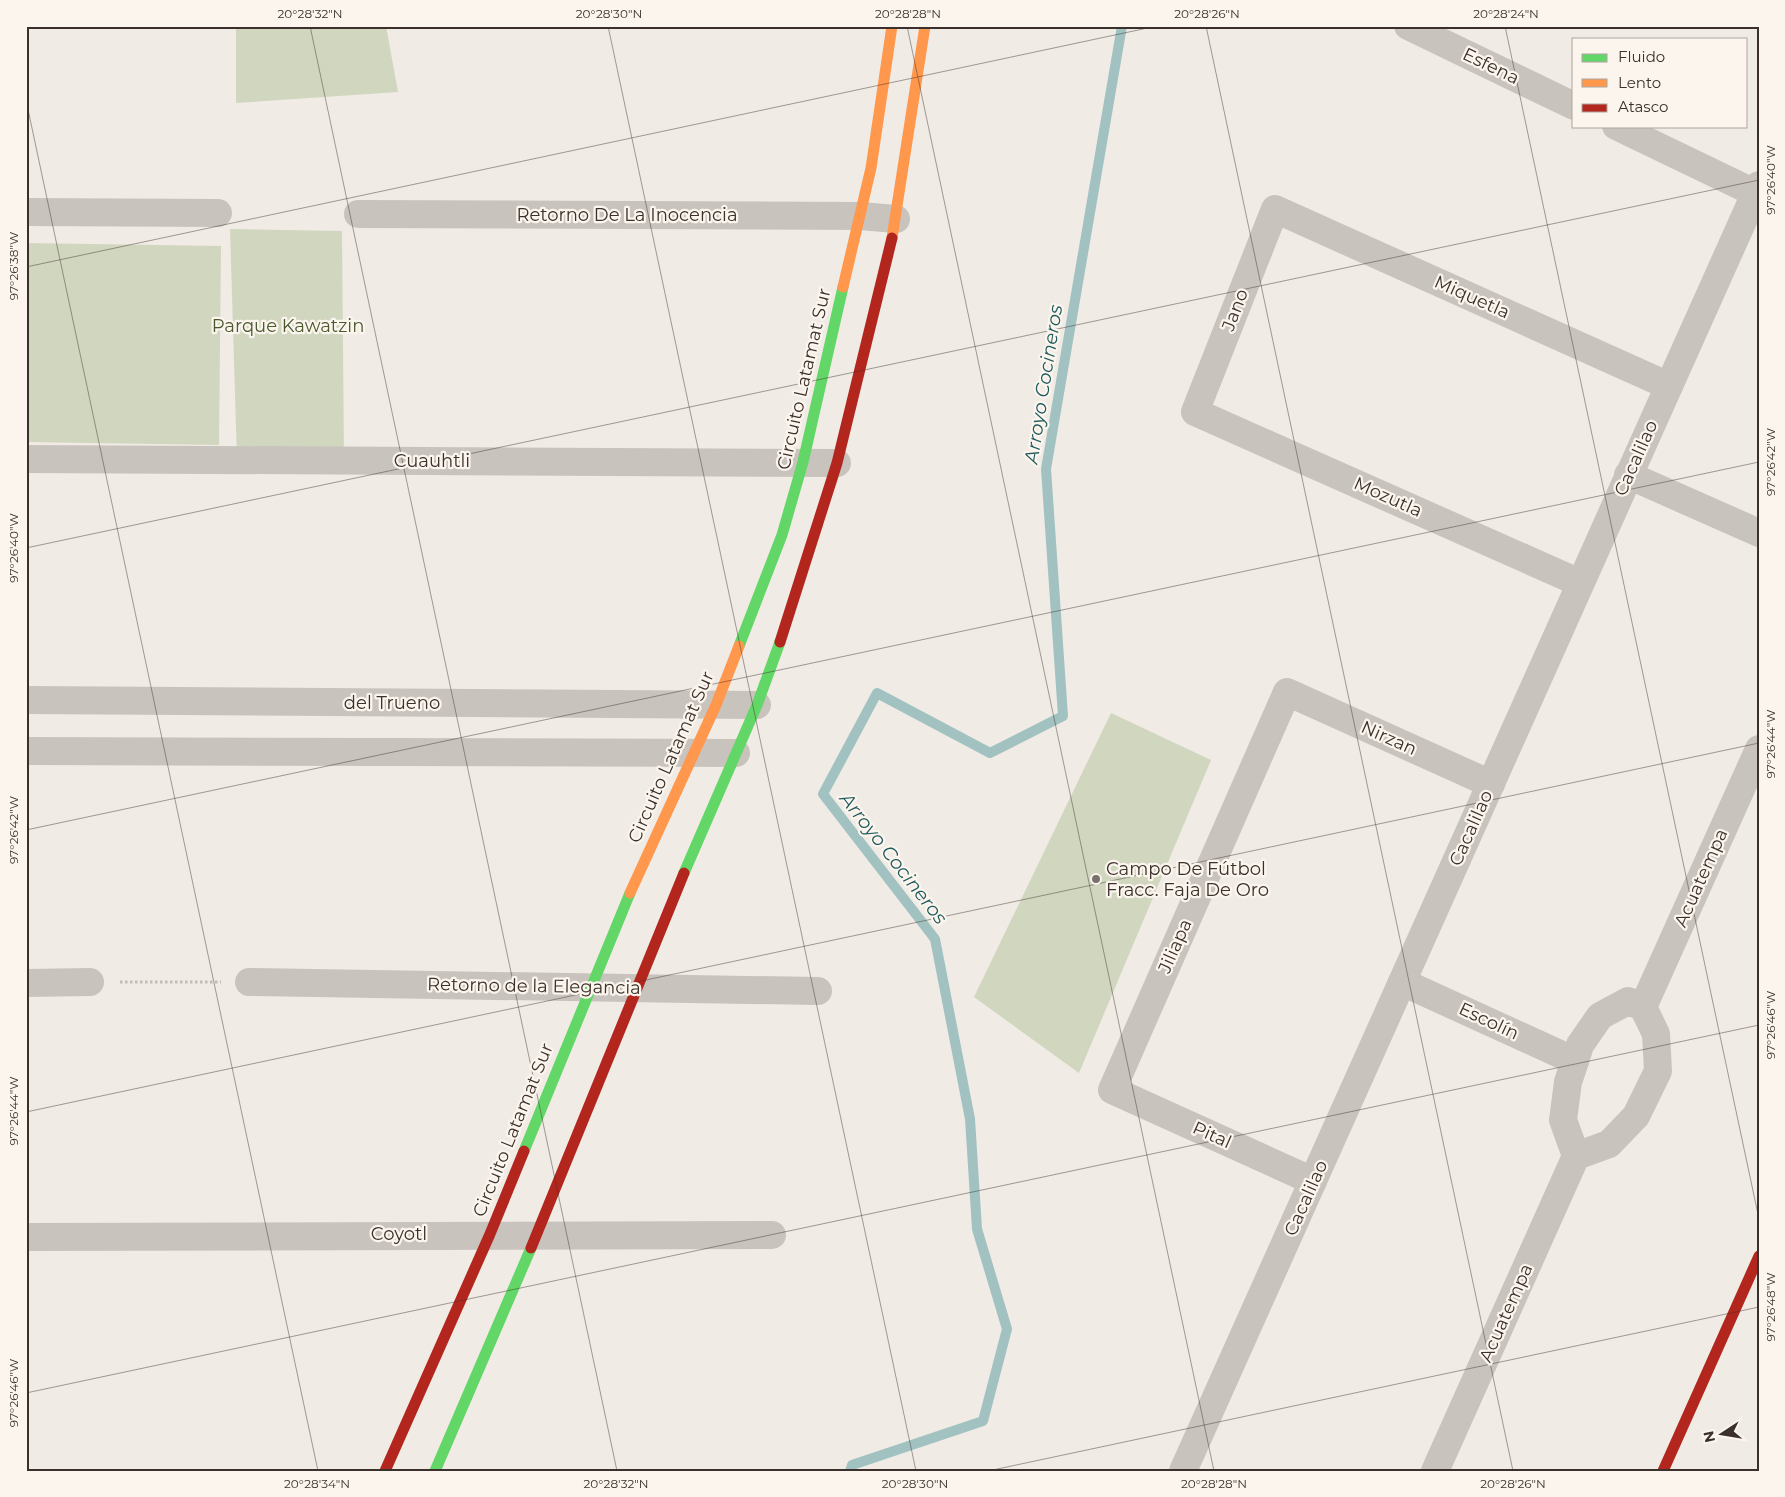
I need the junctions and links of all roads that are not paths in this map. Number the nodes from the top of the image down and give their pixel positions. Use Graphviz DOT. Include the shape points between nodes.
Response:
graph roads {
  1 [pos="892,26"];
  2 [pos="925,26"];
  3 [pos="1408,26"];
  4 [pos="1572,105"];
  5 [pos="1620,128"];
  6 [pos="1757,189"];
  7 [pos="1275,209"];
  8 [pos="26,212"];
  9 [pos="218,213"];
  10 [pos="358,214"];
  11 [pos="860,216"];
  12 [pos="896,219"];
  13 [pos="1669,386"];
  14 [pos="1195,412"];
  15 [pos="26,459"];
  16 [pos="803,462"];
  17 [pos="837,463"];
  18 [pos="1628,475"];
  19 [pos="1759,533"];
  20 [pos="1580,583"];
  21 [pos="1286,692"];
  22 [pos="26,700"];
  23 [pos="716,705"];
  24 [pos="757,705"];
  25 [pos="1759,749"];
  26 [pos="26,750"];
  27 [pos="693,753"];
  28 [pos="736,753"];
  29 [pos="1491,784"];
  30 [pos="90,982"];
  31 [pos="249,982"];
  32 [pos="1402,982"];
  33 [pos="26,983"];
  34 [pos="590,988"];
  35 [pos="637,988"];
  36 [pos="818,991"];
  37 [pos="1644,1007"];
  38 [pos="1575,1061"];
  39 [pos="1112,1090"];
  40 [pos="1576,1156"];
  41 [pos="1313,1181"];
  42 [pos="490,1234"];
  43 [pos="538,1234"];
  44 [pos="772,1235"];
  45 [pos="26,1237"];
  46 [pos="1759,1256"];
  47 [pos="384,1471"];
  48 [pos="435,1471"];
  49 [pos="1183,1471"];
  50 [pos="1435,1471"];
  51 [pos="1663,1471"];
  1 -- 11 [label="street, Circuito Latamat Sur" via="871,168"];
  2 -- 12 [label="street"];
  3 -- 4 [label="street, Esfena"];
  5 -- 6 [label="street"];
  6 -- 13 [label="street, Cacalilao"];
  7 -- 13 [label="street, Miquetla"];
  7 -- 14 [label="street, Jano"];
  8 -- 9 [label="street"];
  10 -- 11 [label="street, Retorno De La Inocencia"];
  11 -- 12 [label="street, Retorno De La Inocencia"];
  11 -- 16 [label="street, Circuito Latamat Sur"];
  12 -- 17 [label="street"];
  13 -- 18 [label="street, Cacalilao"];
  14 -- 20 [label="street, Mozutla"];
  15 -- 16 [label="street, Cuauhtli"];
  16 -- 17 [label="street, Cuauhtli"];
  16 -- 23 [label="street, Circuito Latamat Sur" via="782,535"];
  17 -- 24 [label="street" via="787,625"];
  18 -- 19 [label="street"];
  18 -- 20 [label="street, Cacalilao"];
  20 -- 29 [label="street, Cacalilao"];
  21 -- 29 [label="street, Nirzan"];
  21 -- 39 [label="street, Jiliapa"];
  22 -- 23 [label="street, del Trueno"];
  23 -- 24 [label="street, del Trueno"];
  23 -- 27 [label="street, Circuito Latamat Sur"];
  24 -- 28 [label="street"];
  25 -- 37 [label="street, Acuatempa"];
  26 -- 27 [label="street"];
  27 -- 28 [label="street"];
  27 -- 34 [label="street, Circuito Latamat Sur"];
  28 -- 35 [label="street"];
  29 -- 32 [label="street, Cacalilao"];
  30 -- 33 [label="street"];
  31 -- 34 [label="street, Retorno de la Elegancia"];
  32 -- 38 [label="street, Escolín"];
  32 -- 41 [label="street, Cacalilao"];
  34 -- 35 [label="street, Retorno de la Elegancia"];
  34 -- 42 [label="street, Circuito Latamat Sur"];
  35 -- 36 [label="street, Retorno de la Elegancia"];
  35 -- 43 [label="street"];
  37 -- 38 [label="street" via="1628,1001 1600,1016 1580,1045"];
  37 -- 40 [label="street" via="1656,1034 1658,1071 1636,1116 1609,1144"];
  38 -- 40 [label="street" via="1568,1082 1563,1120"];
  39 -- 41 [label="street, Pital"];
  40 -- 50 [label="street, Acuatempa"];
  41 -- 49 [label="street, Cacalilao"];
  42 -- 43 [label="street, Coyotl"];
  42 -- 45 [label="street, Coyotl"];
  42 -- 47 [label="street, Circuito Latamat Sur"];
  43 -- 44 [label="street, Coyotl"];
  43 -- 48 [label="street"];
  46 -- 51 [label="street"];
}
